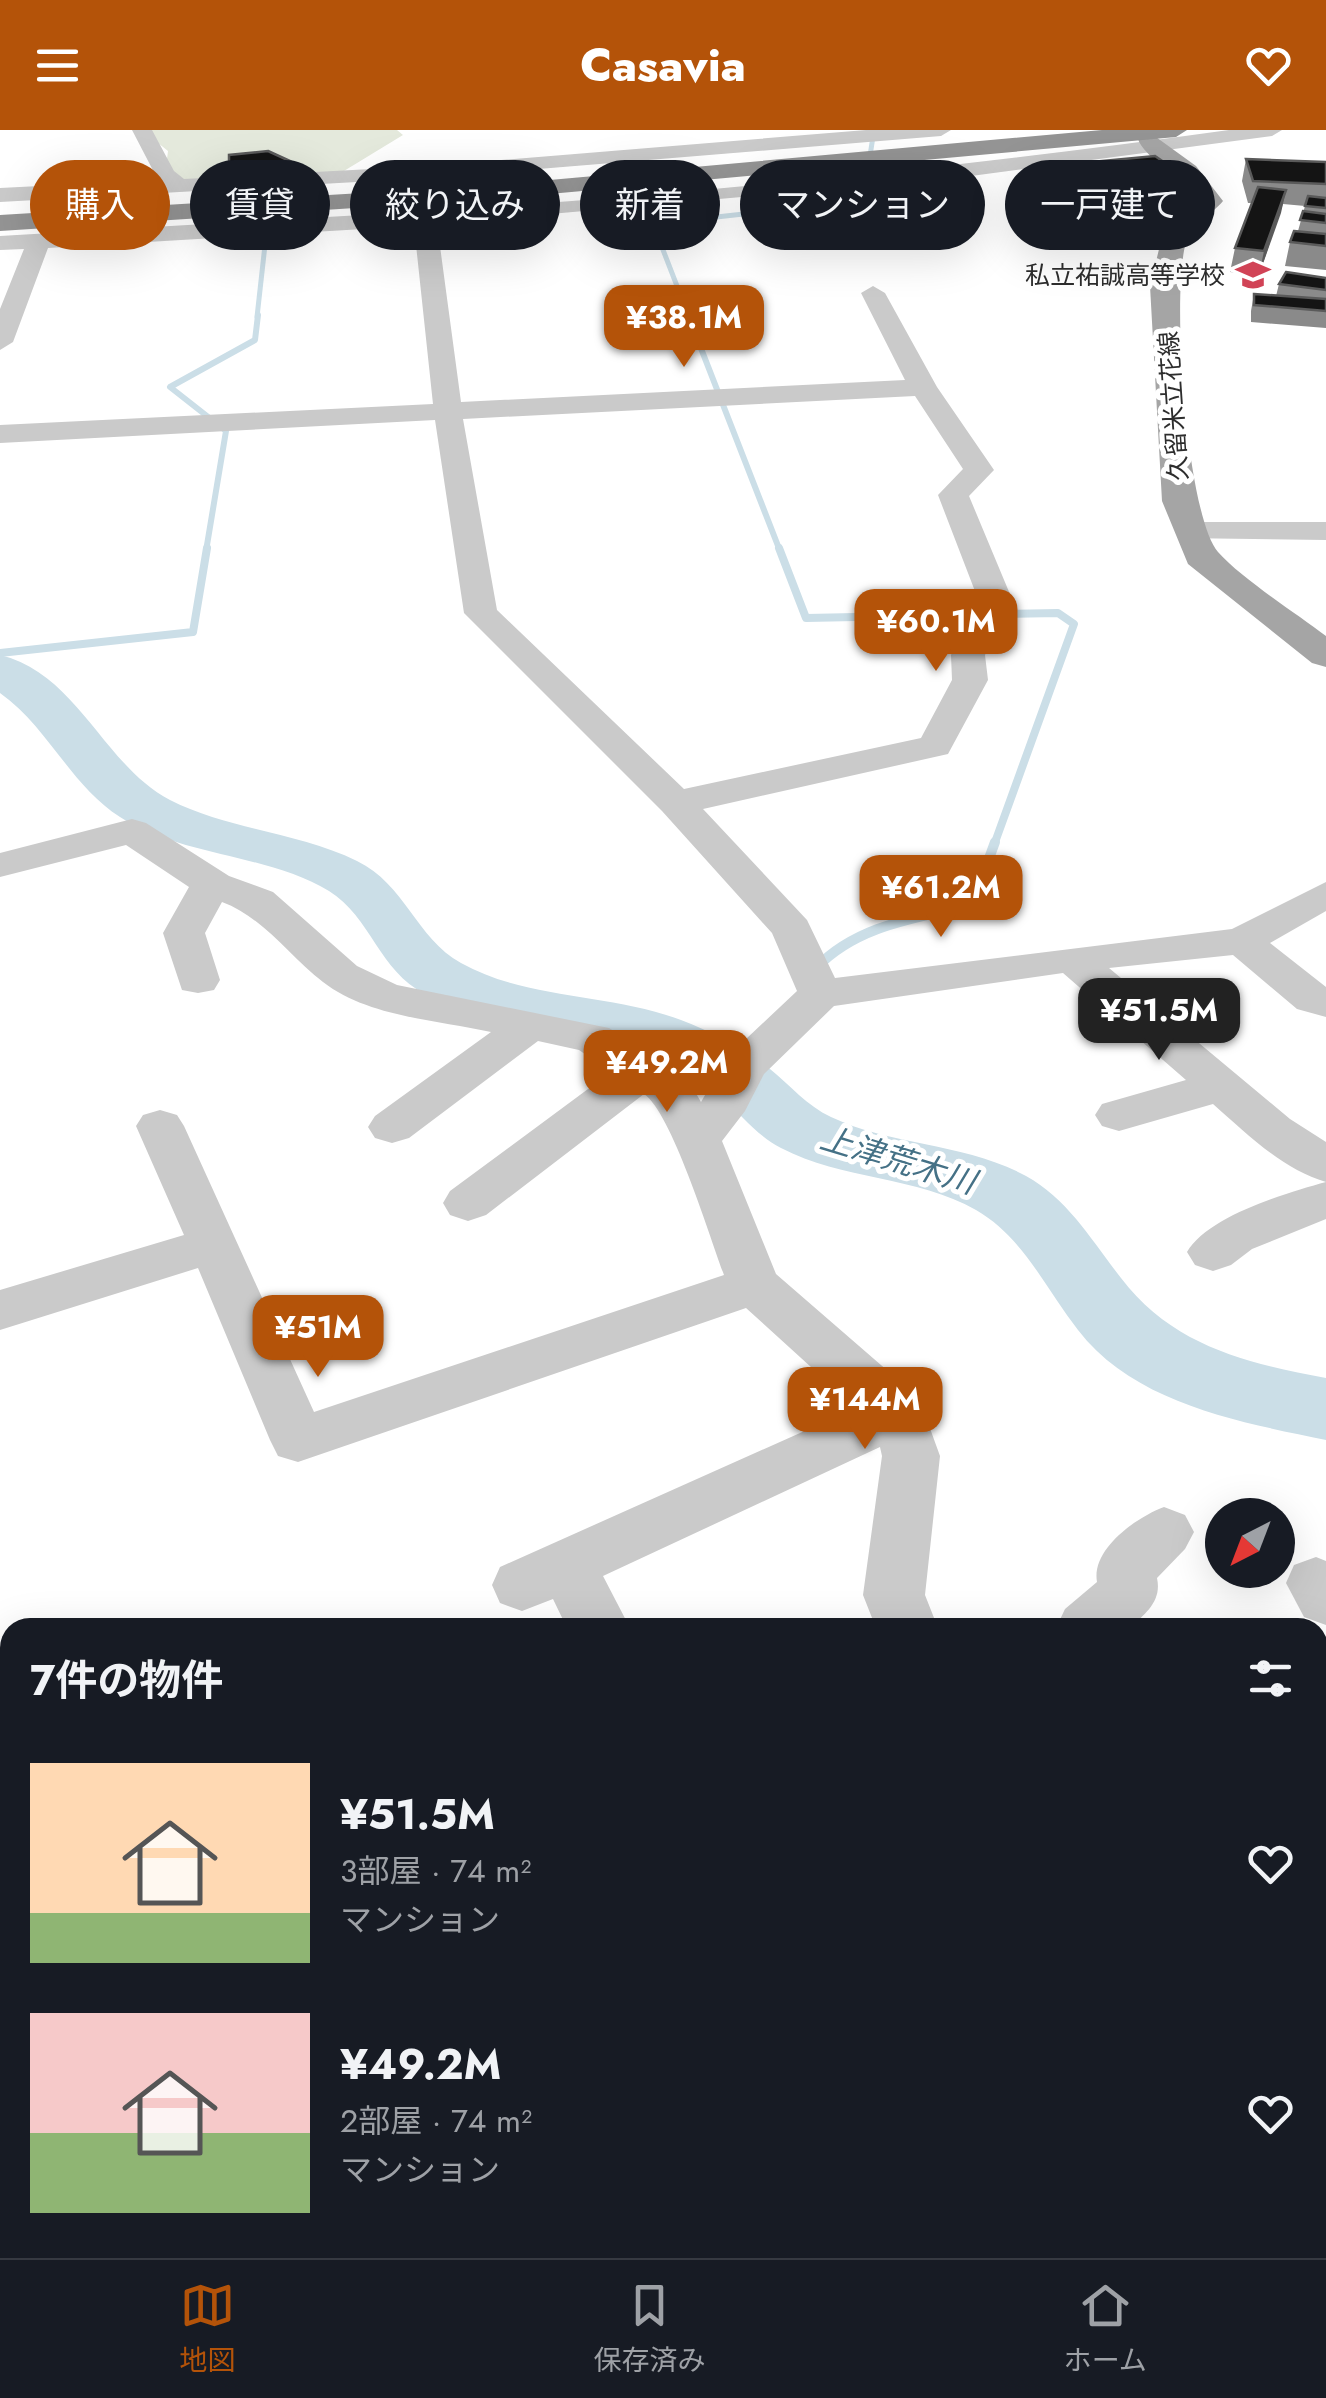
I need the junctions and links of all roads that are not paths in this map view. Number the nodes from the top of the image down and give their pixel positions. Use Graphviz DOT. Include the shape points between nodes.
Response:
graph roads {
  1 [pos="142,130"];
  2 [pos="942,130"];
  3 [pos="1092,130"];
  4 [pos="1272,130"];
  5 [pos="1159,139"];
  6 [pos="447,149"];
  7 [pos="440,160"];
  8 [pos="560,164"];
  9 [pos="350,179"];
  10 [pos="180,186"];
  11 [pos="0,195"];
  12 [pos="560,204"];
  13 [pos="0,213"];
  14 [pos="350,219"];
  15 [pos="0,223"];
  16 [pos="170,232"];
  17 [pos="30,242"];
  18 [pos="0,243"];
  19 [pos="35,250"];
  20 [pos="428,250"];
  21 [pos="873,293"];
  22 [pos="0,342"];
  23 [pos="923,387"];
  24 [pos="448,412"];
  25 [pos="0,434"];
  26 [pos="1326,531"];
  27 [pos="1191,532"];
  28 [pos="1326,656"];
  29 [pos="676,804"];
  30 [pos="0,865"];
  31 [pos="214,885"];
  32 [pos="1326,894"];
  33 [pos="1242,941"];
  34 [pos="1072,959"];
  35 [pos="198,980"];
  36 [pos="820,994"];
  37 [pos="1326,1003"];
  38 [pos="529,1026"];
  39 [pos="643,1071"];
  40 [pos="1222,1086"];
  41 [pos="1118,1115"];
  42 [pos="160,1126"];
  43 [pos="392,1127"];
  44 [pos="697,1140"];
  45 [pos="1326,1165"];
  46 [pos="1326,1198"];
  47 [pos="468,1203"];
  48 [pos="214,1244"];
  49 [pos="1214,1252"];
  50 [pos="754,1285"];
  51 [pos="0,1310"];
  52 [pos="899,1413"];
  53 [pos="1164,1532"];
  54 [pos="589,1618"];
  55 [pos="903,1618"];
  56 [pos="1098,1618"];
  1 -- 10 [label="street" via="165,175"];
  2 -- 8 [label="street"];
  3 -- 13 [label="highway" via="487,184"];
  4 -- 5 [label="street"];
  5 -- 12 [label="street" via="834,184"];
  5 -- 15 [label="highway"];
  5 -- 27 [label="main road, 久留米立花線" via="1211,201 1190,215 1175,238 1164,286 1179,501"];
  6 -- 7 [label="street"];
  9 -- 10 [label="street"];
  10 -- 11 [label="street"];
  14 -- 16 [label="street"];
  17 -- 18 [label="street"];
  19 -- 22 [label="street"];
  20 -- 24 [label="street"];
  21 -- 23 [label="street"];
  23 -- 24 [label="street"];
  23 -- 29 [label="street" via="979,470 953,495 995,599 968,654 970,680 936,746"];
  24 -- 25 [label="street"];
  24 -- 29 [label="street" via="481,613"];
  26 -- 27 [label="street"];
  27 -- 28 [label="main road, 久留米立花線" via="1201,556"];
  29 -- 36 [label="street" via="792,928"];
  30 -- 31 [label="street" via="132,831"];
  31 -- 35 [label="street" via="184,932"];
  31 -- 38 [label="street" via="258,901 340,976 384,996"];
  32 -- 33 [label="street"];
  33 -- 34 [label="street"];
  33 -- 37 [label="street"];
  34 -- 36 [label="street"];
  34 -- 40 [label="street"];
  36 -- 44 [label="street" via="744,1067"];
  38 -- 39 [label="street" via="593,1038"];
  38 -- 43 [label="street"];
  39 -- 44 [label="street" via="670,1089"];
  39 -- 47 [label="street"];
  40 -- 41 [label="street"];
  40 -- 45 [label="street"];
  42 -- 48 [label="street"];
  44 -- 50 [label="street"];
  46 -- 49 [label="street" via="1234,1236"];
  48 -- 50 [label="street" via="298,1440"];
  48 -- 51 [label="street"];
  50 -- 52 [label="street"];
  52 -- 54 [label="street" via="544,1575"];
  52 -- 55 [label="street" via="911,1456 894,1595"];
  53 -- 56 [label="street" via="1125,1571 1129,1591"];
}
